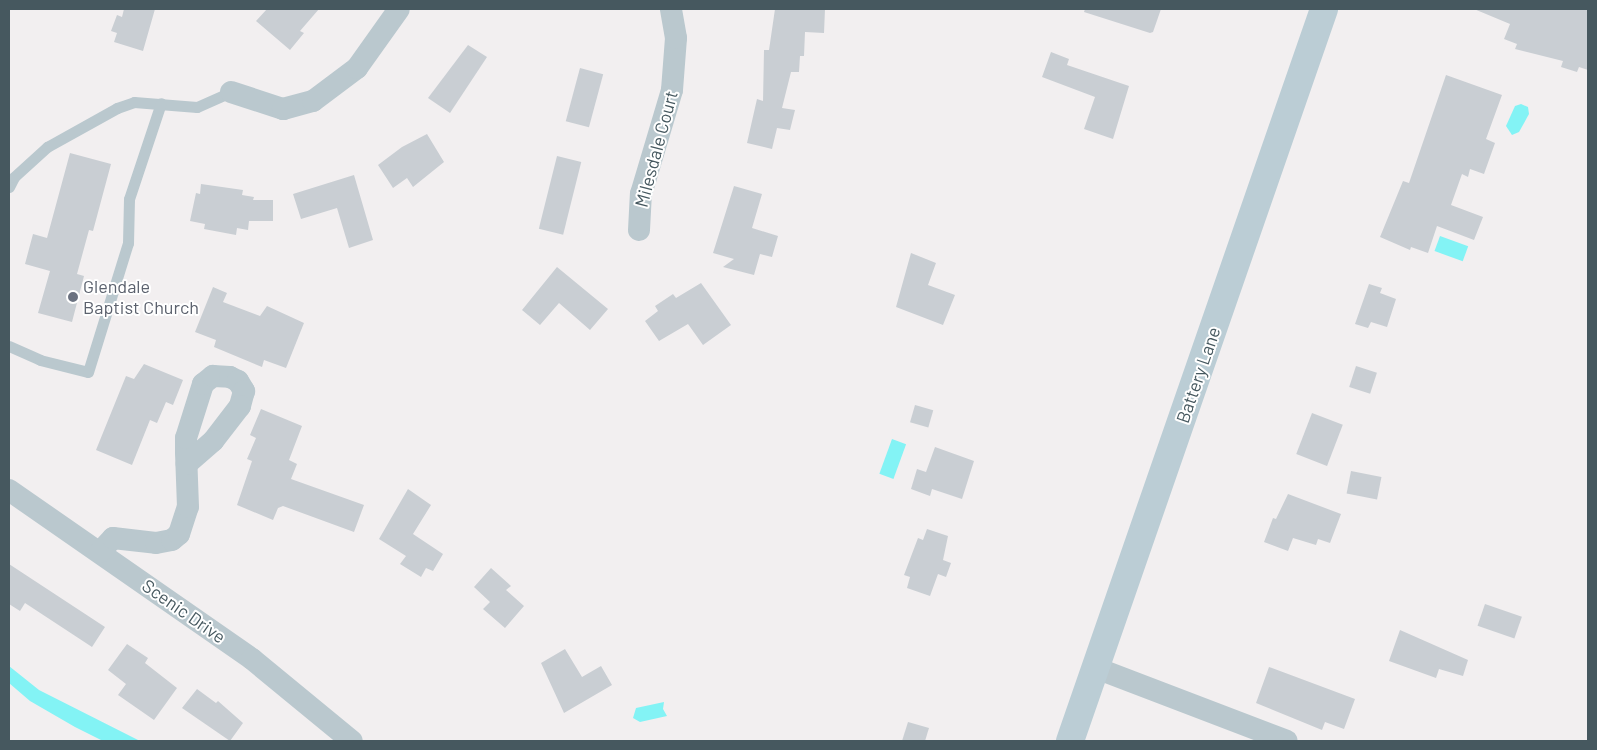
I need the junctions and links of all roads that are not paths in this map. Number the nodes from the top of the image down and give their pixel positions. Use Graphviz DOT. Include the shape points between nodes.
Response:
graph roads {
  1 [pos="399,9"];
  2 [pos="670,9"];
  3 [pos="1324,9"];
  4 [pos="231,92"];
  5 [pos="161,103"];
  6 [pos="9,187"];
  7 [pos="639,230"];
  8 [pos="9,346"];
  9 [pos="187,464"];
  10 [pos="9,490"];
  11 [pos="100,552"];
  12 [pos="1096,668"];
  13 [pos="352,741"];
  14 [pos="1070,741"];
  15 [pos="1287,741"];
  1 -- 4 [label="street" via="357,68 313,101 283,109"];
  2 -- 7 [label="street, Milesdale Court" via="676,38 672,90 641,194"];
  3 -- 12 [label="main road, Battery Lane"];
  4 -- 5 [label="lane" via="197,107"];
  5 -- 6 [label="lane" via="134,102 100,116 47,147 14,177"];
  5 -- 8 [label="lane" via="129,199 128,243 88,372 40,360"];
  9 -- 11 [label="street" via="188,507 179,534 156,543 113,538"];
  10 -- 11 [label="street, Scenic Drive"];
  11 -- 13 [label="street, Scenic Drive" via="252,659"];
  12 -- 14 [label="main road, Battery Lane"];
  12 -- 15 [label="street"];
}
